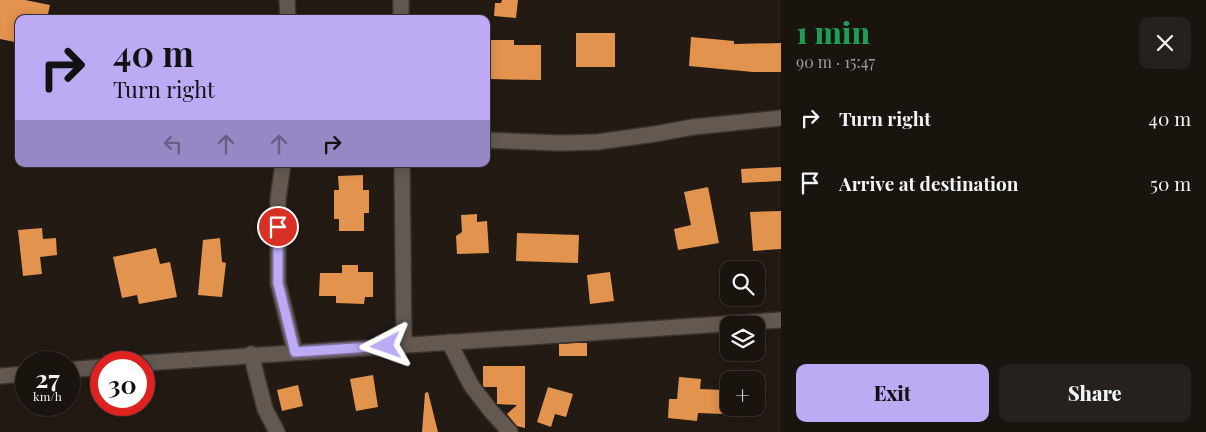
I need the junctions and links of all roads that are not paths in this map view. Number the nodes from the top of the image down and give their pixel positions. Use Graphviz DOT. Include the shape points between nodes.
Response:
graph roads {
  1 [pos="287,0"];
  2 [pos="401,0"];
  3 [pos="288,15"];
  4 [pos="401,15"];
  5 [pos="781,118"];
  6 [pos="490,140"];
  7 [pos="283,167"];
  8 [pos="402,167"];
  9 [pos="781,320"];
  10 [pos="449,342"];
  11 [pos="404,345"];
  12 [pos="295,352"];
  13 [pos="251,354"];
  14 [pos="155,362"];
  15 [pos="15,375"];
  16 [pos="0,376"];
  17 [pos="277,432"];
  18 [pos="510,432"];
  1 -- 3 [label="street"];
  2 -- 4 [label="street"];
  5 -- 6 [label="street" via="597,142"];
  7 -- 12 [label="street" via="278,199 278,283"];
  8 -- 11 [label="street"];
  9 -- 10 [label="street"];
  10 -- 11 [label="street"];
  10 -- 18 [label="street" via="471,385"];
  11 -- 12 [label="street"];
  12 -- 13 [label="street"];
  13 -- 14 [label="street"];
  13 -- 17 [label="street" via="265,409"];
  15 -- 16 [label="street"];
}
